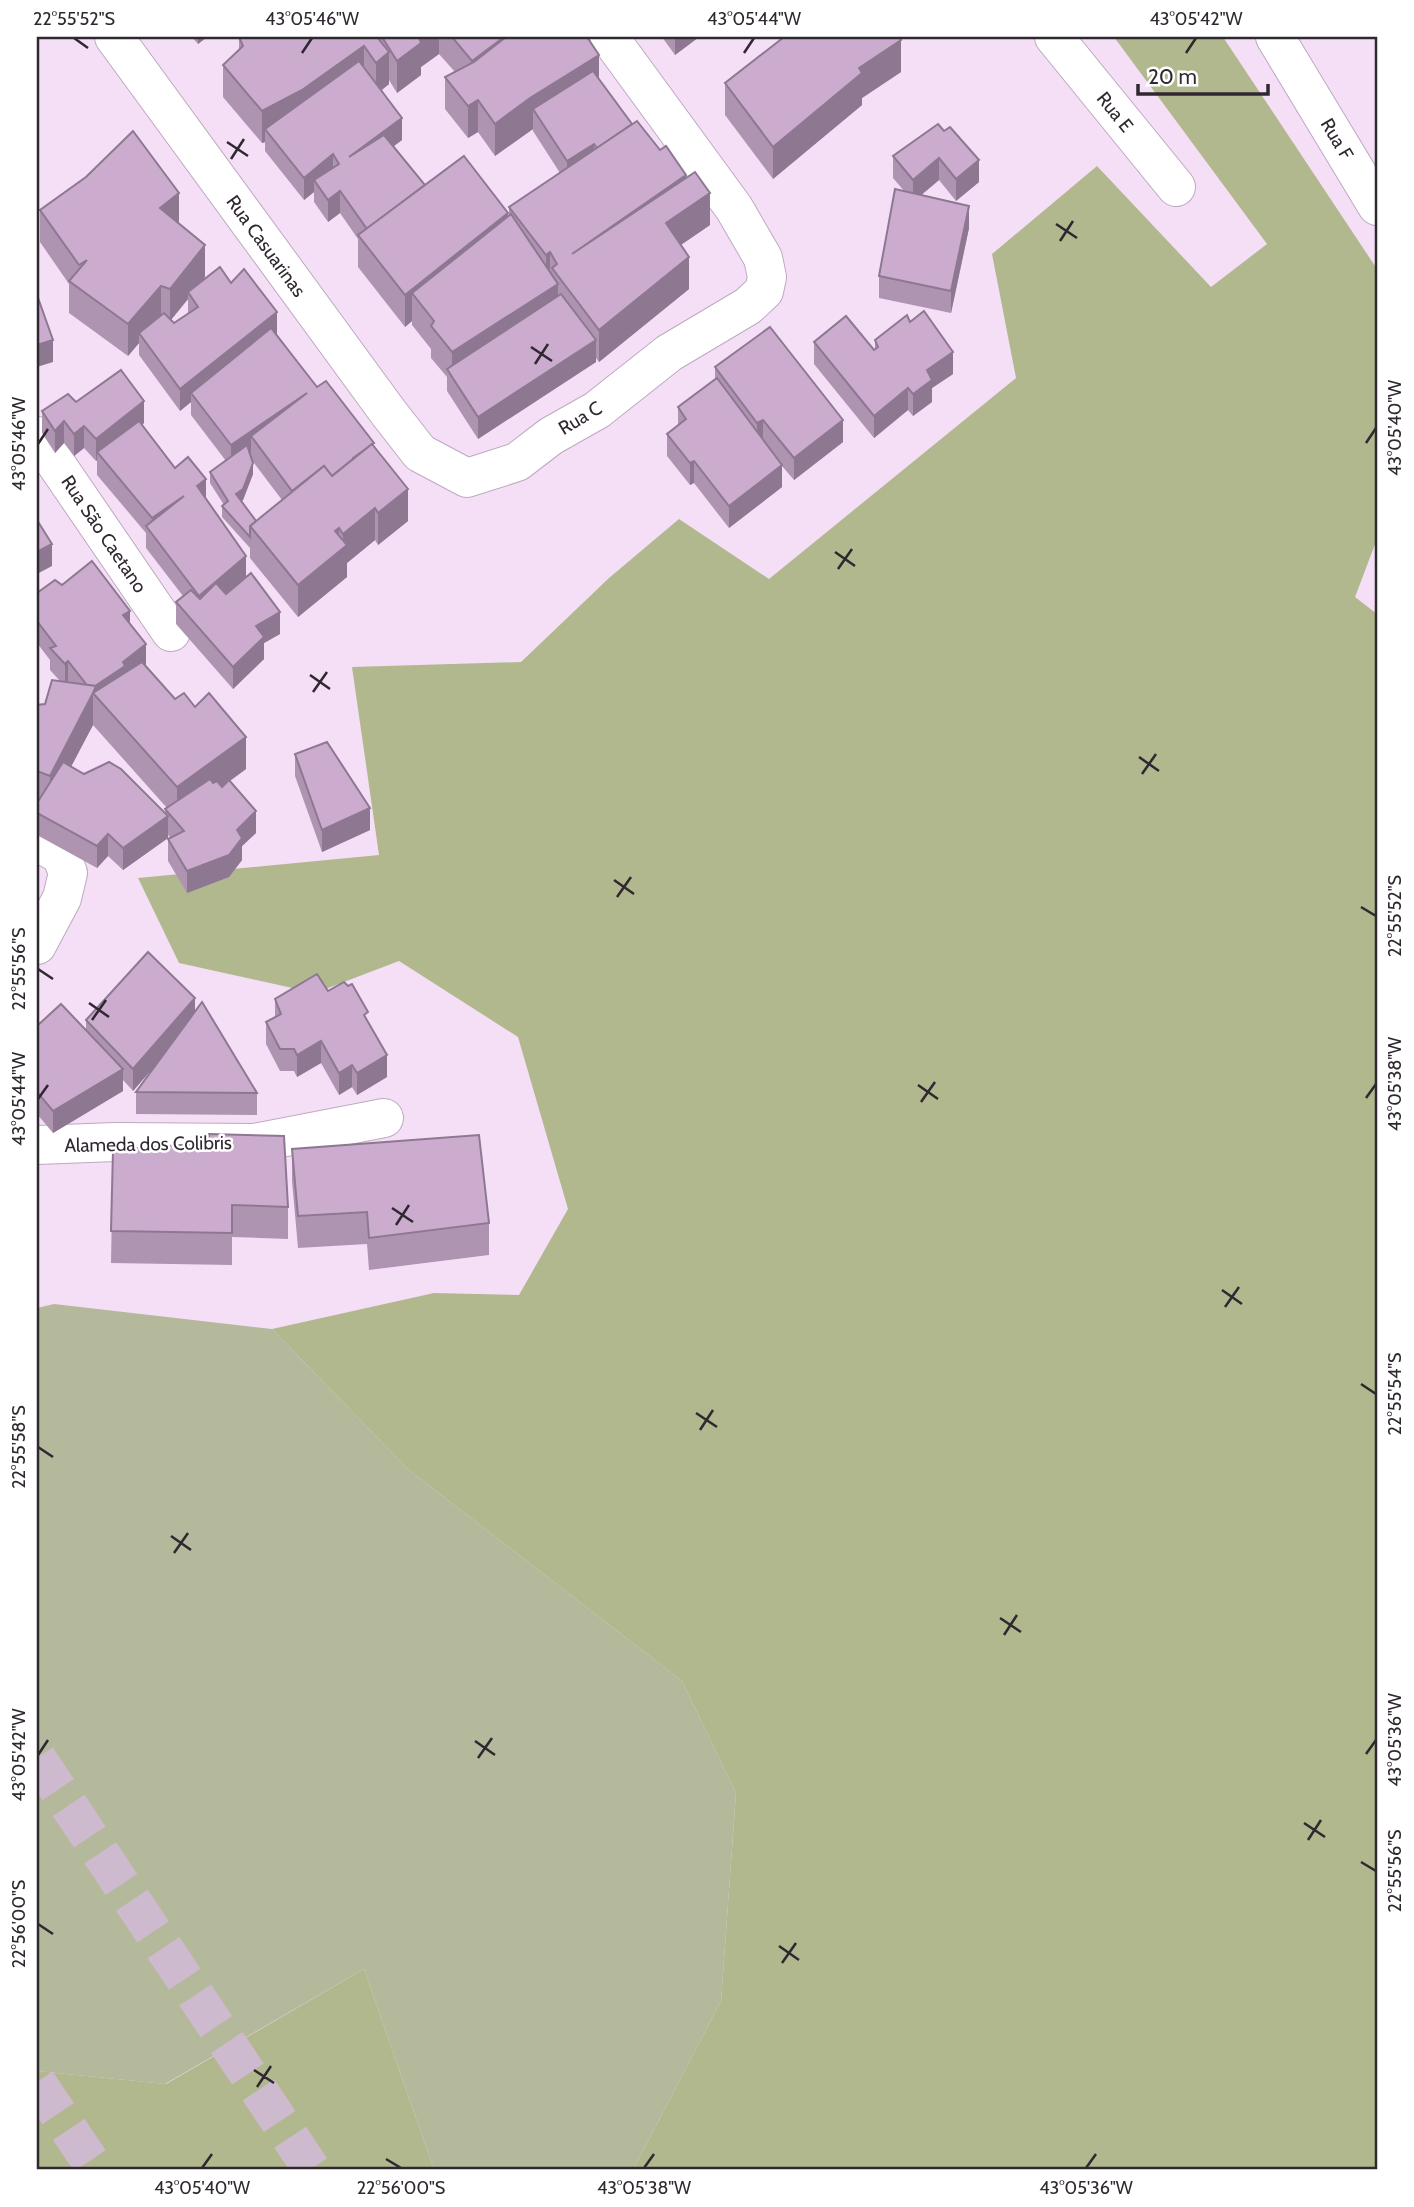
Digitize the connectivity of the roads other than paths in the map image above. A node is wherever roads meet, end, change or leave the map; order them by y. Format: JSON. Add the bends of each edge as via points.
{"nodes":[{"id":1,"x":114,"y":37,"type":"edge"},
{"id":2,"x":609,"y":37,"type":"edge"},
{"id":3,"x":1054,"y":37,"type":"edge"},
{"id":4,"x":1275,"y":37,"type":"edge"},
{"id":5,"x":1176,"y":187,"type":"dead end"},
{"id":6,"x":1377,"y":206,"type":"edge"},
{"id":7,"x":37,"y":436,"type":"edge"},
{"id":8,"x":420,"y":453,"type":"joint"},
{"id":9,"x":171,"y":632,"type":"dead end"},
{"id":10,"x":37,"y":842,"type":"edge"},
{"id":11,"x":37,"y":945,"type":"edge"},
{"id":12,"x":384,"y":1118,"type":"dead end"},
{"id":13,"x":37,"y":1145,"type":"edge"}],
"edges":[{"from":1,"to":8,"type":"street","name":"Rua Casuarinas"},
{"from":2,"to":8,"type":"street","name":"Rua C","via":[[734,208],[763,258],[764,291],[517,462],[467,478]]},
{"from":3,"to":5,"type":"street","name":"Rua E"},
{"from":4,"to":6,"type":"street","name":"Rua F"},
{"from":7,"to":9,"type":"street","name":"Rua São Caetano"},
{"from":10,"to":11,"type":"street","via":[[61,855],[68,873],[62,898]]},
{"from":12,"to":13,"type":"street","name":"Alameda dos Colibris","via":[[254,1143]]}]}
